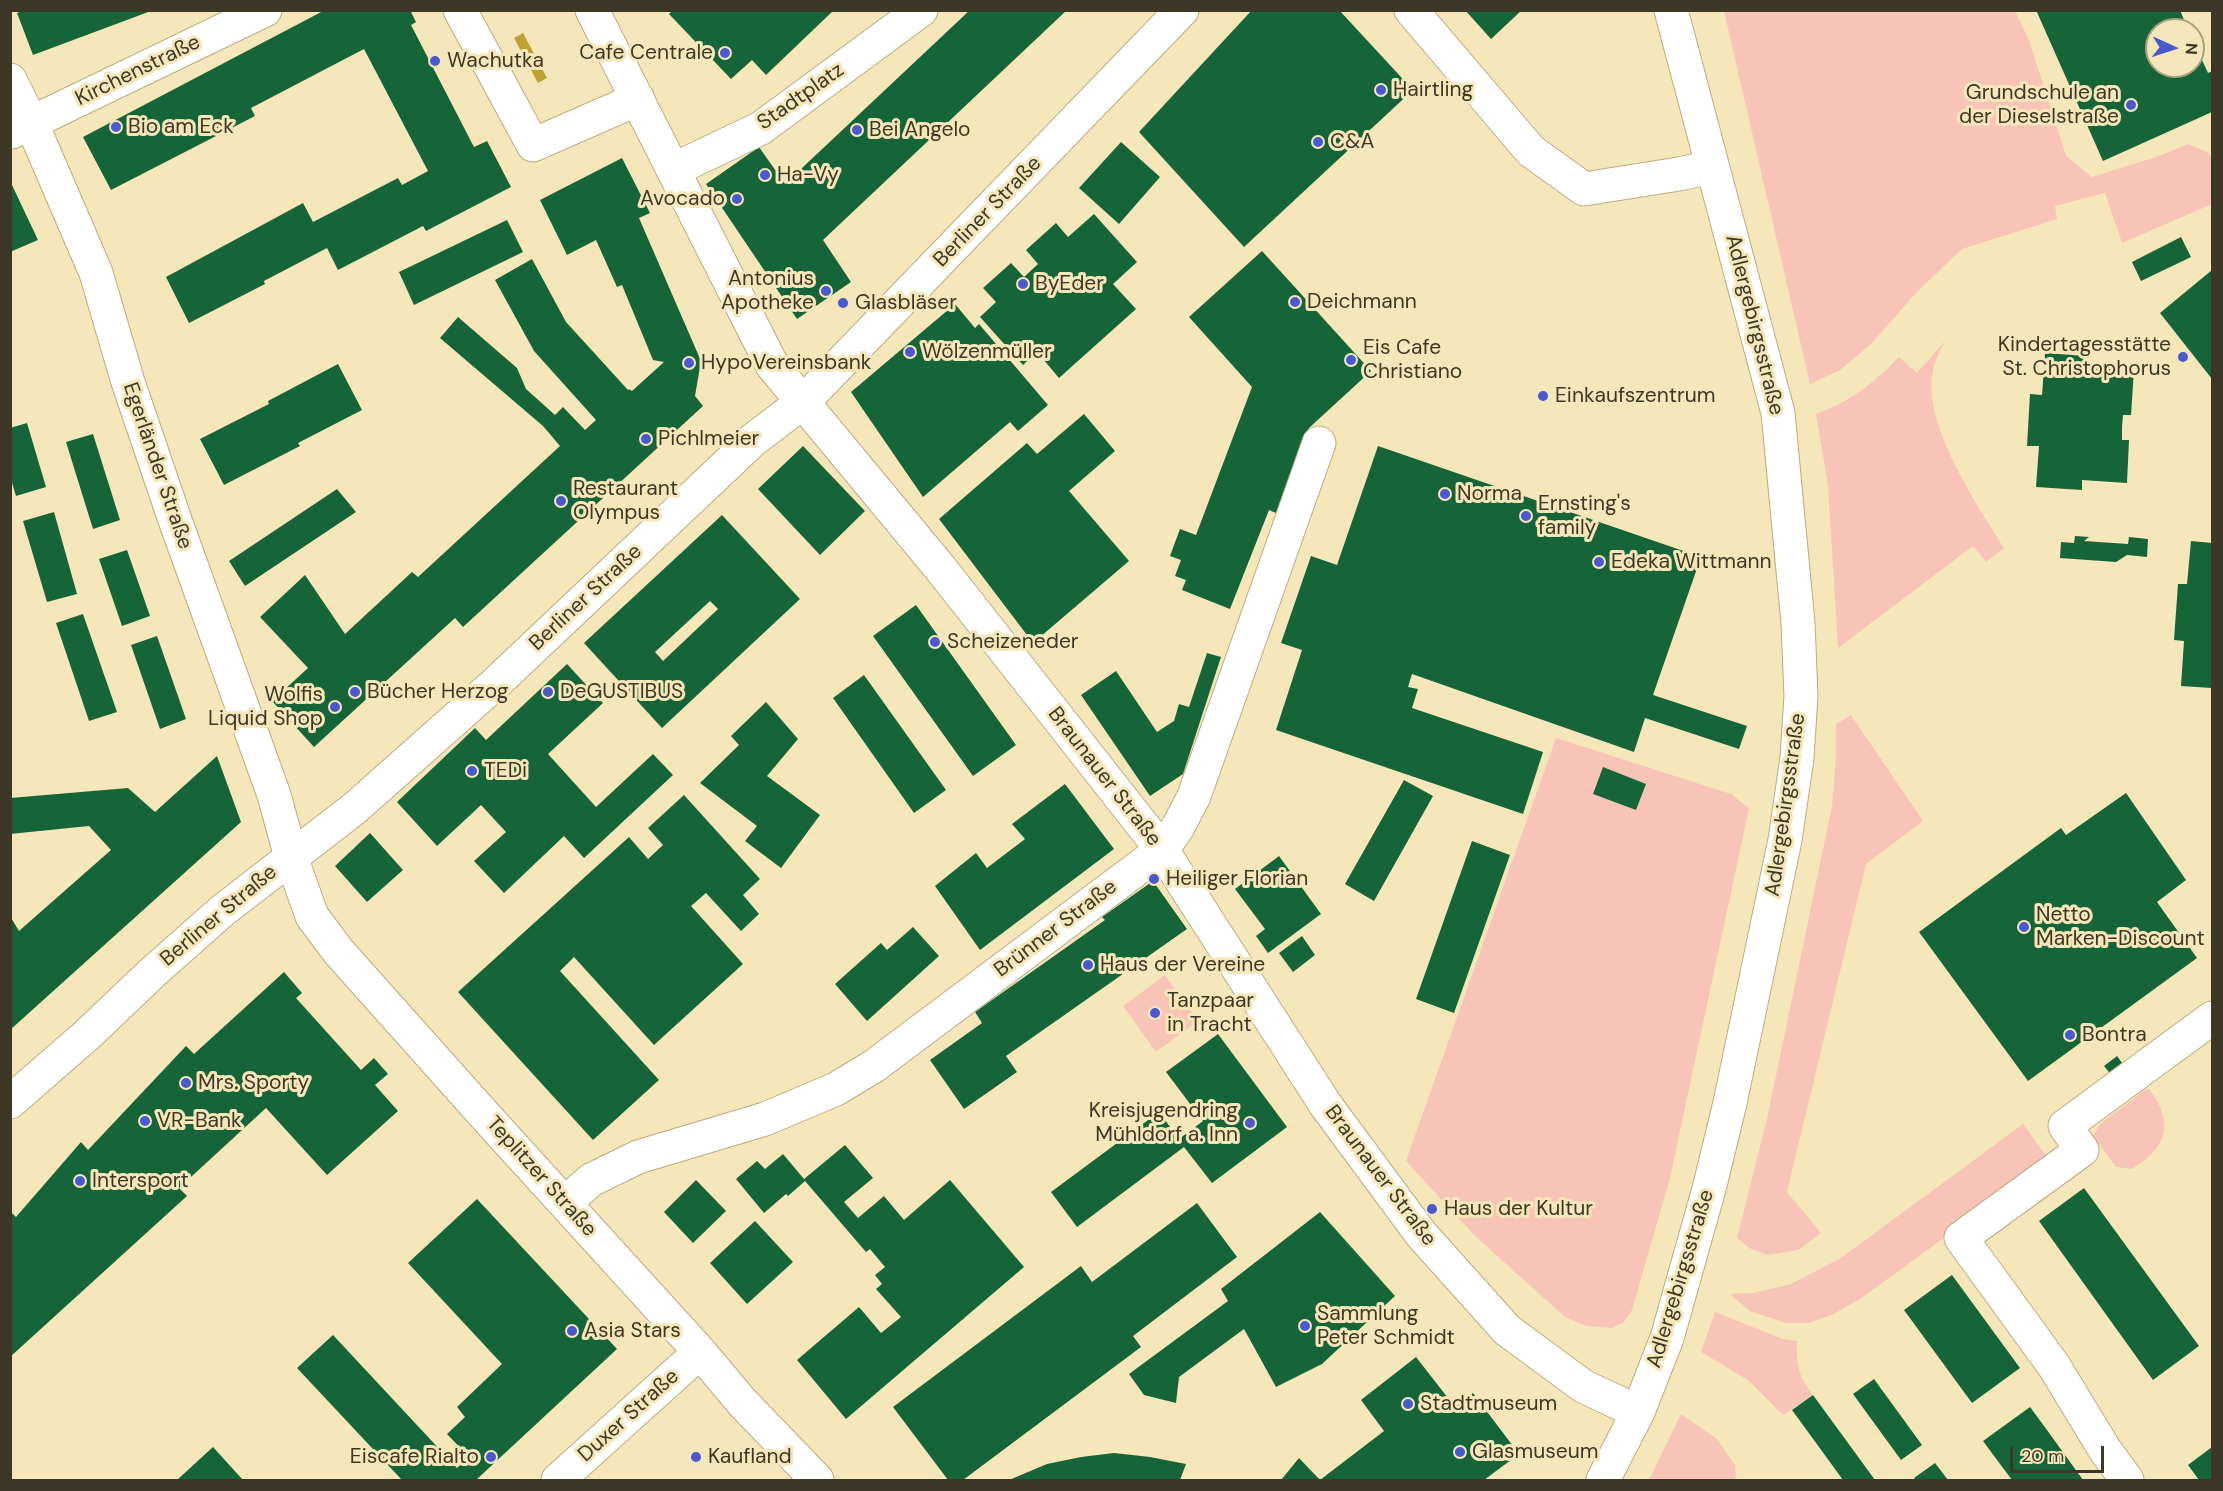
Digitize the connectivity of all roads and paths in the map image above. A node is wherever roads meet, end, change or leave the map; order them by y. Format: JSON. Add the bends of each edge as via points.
{"nodes":[{"id":1,"x":265,"y":10,"type":"edge"},
{"id":2,"x":460,"y":10,"type":"edge"},
{"id":3,"x":592,"y":10,"type":"edge"},
{"id":4,"x":921,"y":10,"type":"edge"},
{"id":5,"x":1182,"y":10,"type":"edge"},
{"id":6,"x":1411,"y":10,"type":"edge"},
{"id":7,"x":1671,"y":10,"type":"edge"},
{"id":8,"x":10,"y":80,"type":"edge"},
{"id":9,"x":638,"y":99,"type":"junction"},
{"id":10,"x":21,"y":127,"type":"edge"},
{"id":11,"x":1712,"y":166,"type":"junction"},
{"id":12,"x":673,"y":170,"type":"junction"},
{"id":13,"x":803,"y":402,"type":"junction"},
{"id":14,"x":1319,"y":443,"type":"dead end"},
{"id":15,"x":1162,"y":850,"type":"junction"},
{"id":16,"x":291,"y":857,"type":"junction"},
{"id":17,"x":2212,"y":1018,"type":"edge"},
{"id":18,"x":10,"y":1102,"type":"edge"},
{"id":19,"x":565,"y":1203,"type":"junction"},
{"id":20,"x":700,"y":1352,"type":"junction"},
{"id":21,"x":1638,"y":1412,"type":"junction"},
{"id":22,"x":558,"y":1480,"type":"edge"},
{"id":23,"x":817,"y":1480,"type":"edge"},
{"id":24,"x":1603,"y":1480,"type":"edge"},
{"id":25,"x":2127,"y":1480,"type":"edge"}],
"edges":[{"from":1,"to":10,"type":"street","name":"Kirchenstraße"},
{"from":2,"to":9,"type":"street","via":[[533,145]]},
{"from":3,"to":9,"type":"street"},
{"from":4,"to":12,"type":"street","name":"Stadtplatz","via":[[761,128]]},
{"from":5,"to":13,"type":"street","name":"Berliner Straße"},
{"from":6,"to":11,"type":"street","via":[[1532,151],[1584,189]]},
{"from":7,"to":11,"type":"street","name":"Adlergebirgsstraße"},
{"from":8,"to":10,"type":"street","name":"Egerländer Straße"},
{"from":9,"to":12,"type":"street"},
{"from":10,"to":16,"type":"street","name":"Egerländer Straße","via":[[96,273],[128,382],[274,795]]},
{"from":11,"to":21,"type":"street","name":"Adlergebirgsstraße","via":[[1778,412],[1801,696],[1785,840],[1727,1114],[1667,1338]]},
{"from":12,"to":13,"type":"street","via":[[772,365]]},
{"from":13,"to":15,"type":"street","name":"Braunauer Straße","via":[[941,569]]},
{"from":13,"to":16,"type":"street","name":"Berliner Straße","via":[[753,440],[497,682],[355,808]]},
{"from":14,"to":15,"type":"street","name":"Brünner Straße","via":[[1194,796]]},
{"from":15,"to":19,"type":"street","name":"Brünner Straße","via":[[874,1066],[836,1089],[765,1119],[638,1157],[591,1180]]},
{"from":15,"to":21,"type":"street","name":"Braunauer Straße","via":[[1325,1104],[1421,1234],[1507,1330],[1584,1386]]},
{"from":16,"to":18,"type":"street","name":"Berliner Straße","via":[[222,911]]},
{"from":16,"to":19,"type":"street","name":"Teplitzer Straße","via":[[312,916],[338,951]]},
{"from":17,"to":25,"type":"street","via":[[2065,1126],[2082,1150],[1961,1238],[2054,1366]]},
{"from":19,"to":20,"type":"street","name":"Teplitzer Straße"},
{"from":20,"to":22,"type":"street","name":"Duxer Straße"},
{"from":20,"to":23,"type":"street","name":"Teplitzer Straße"},
{"from":21,"to":24,"type":"street","name":"Adlergebirgsstraße"}]}
